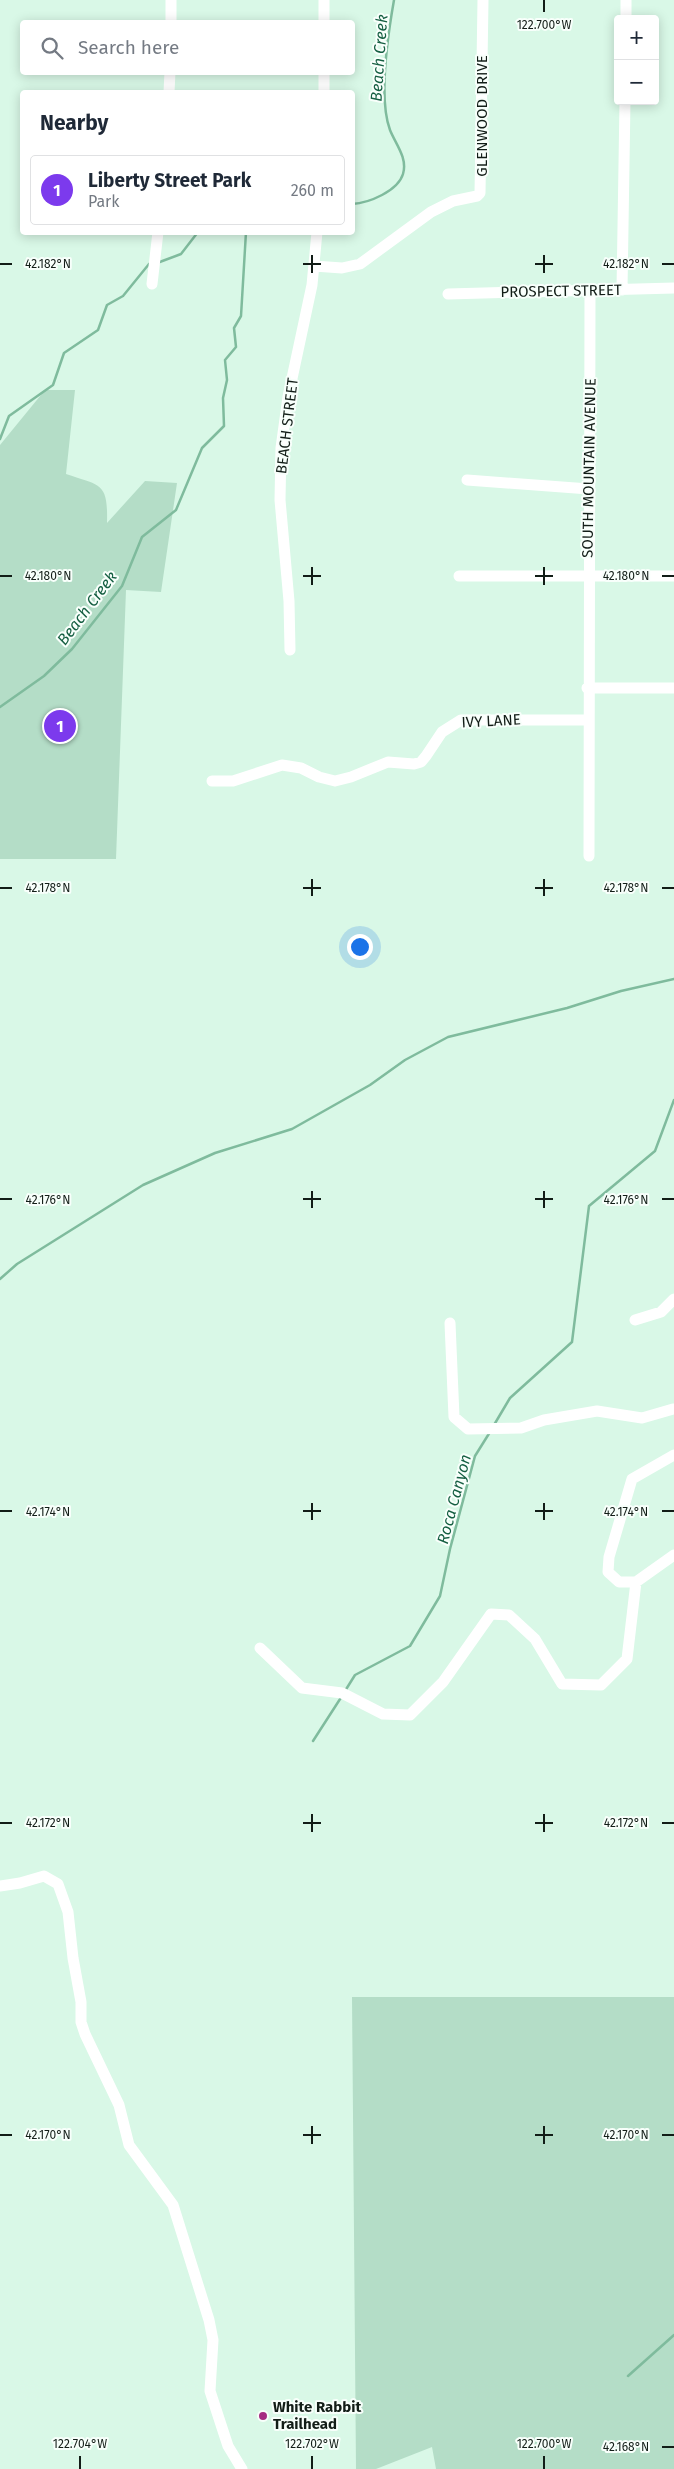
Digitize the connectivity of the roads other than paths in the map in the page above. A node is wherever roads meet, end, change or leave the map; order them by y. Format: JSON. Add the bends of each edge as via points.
{"nodes":[{"id":1,"x":171,"y":0,"type":"edge"},
{"id":2,"x":324,"y":0,"type":"edge"},
{"id":3,"x":483,"y":0,"type":"edge"},
{"id":4,"x":626,"y":0,"type":"edge"},
{"id":5,"x":626,"y":15,"type":"edge"},
{"id":6,"x":171,"y":20,"type":"edge"},
{"id":7,"x":324,"y":20,"type":"edge"},
{"id":8,"x":170,"y":75,"type":"edge"},
{"id":9,"x":324,"y":75,"type":"edge"},
{"id":10,"x":169,"y":90,"type":"edge"},
{"id":11,"x":324,"y":90,"type":"edge"},
{"id":12,"x":625,"y":105,"type":"edge"},
{"id":13,"x":158,"y":235,"type":"edge"},
{"id":14,"x":317,"y":235,"type":"edge"},
{"id":15,"x":314,"y":266,"type":"junction"},
{"id":16,"x":152,"y":284,"type":"dead end"},
{"id":17,"x":674,"y":288,"type":"edge"},
{"id":18,"x":622,"y":290,"type":"junction"},
{"id":19,"x":590,"y":291,"type":"junction"},
{"id":20,"x":448,"y":294,"type":"dead end"},
{"id":21,"x":467,"y":480,"type":"dead end"},
{"id":22,"x":590,"y":489,"type":"junction"},
{"id":23,"x":459,"y":576,"type":"dead end"},
{"id":24,"x":588,"y":576,"type":"junction"},
{"id":25,"x":674,"y":576,"type":"edge"},
{"id":26,"x":290,"y":650,"type":"dead end"},
{"id":27,"x":588,"y":688,"type":"junction"},
{"id":28,"x":674,"y":688,"type":"edge"},
{"id":29,"x":588,"y":720,"type":"junction"},
{"id":30,"x":212,"y":781,"type":"dead end"},
{"id":31,"x":589,"y":856,"type":"dead end"},
{"id":32,"x":674,"y":1299,"type":"edge"},
{"id":33,"x":635,"y":1320,"type":"dead end"},
{"id":34,"x":450,"y":1323,"type":"dead end"},
{"id":35,"x":674,"y":1409,"type":"edge"},
{"id":36,"x":674,"y":1455,"type":"edge"},
{"id":37,"x":674,"y":1555,"type":"edge"},
{"id":38,"x":636,"y":1582,"type":"junction"},
{"id":39,"x":260,"y":1648,"type":"dead end"},
{"id":40,"x":0,"y":1886,"type":"edge"},
{"id":41,"x":242,"y":2469,"type":"edge"}],
"edges":[{"from":1,"to":6,"type":"street"},
{"from":2,"to":7,"type":"street"},
{"from":3,"to":15,"type":"street","name":"GLENWOOD DRIVE","via":[[480,193],[431,212],[360,264],[342,268]]},
{"from":4,"to":5,"type":"street"},
{"from":8,"to":10,"type":"street"},
{"from":9,"to":11,"type":"street"},
{"from":12,"to":18,"type":"street"},
{"from":13,"to":16,"type":"street"},
{"from":14,"to":15,"type":"street","name":"BEACH STREET"},
{"from":15,"to":26,"type":"street","name":"BEACH STREET","via":[[281,448],[280,500]]},
{"from":17,"to":18,"type":"street","name":"PROSPECT STREET"},
{"from":18,"to":19,"type":"street","name":"PROSPECT STREET"},
{"from":19,"to":20,"type":"street","name":"PROSPECT STREET"},
{"from":19,"to":22,"type":"street","name":"SOUTH MOUNTAIN AVENUE"},
{"from":21,"to":22,"type":"street"},
{"from":22,"to":24,"type":"street","name":"SOUTH MOUNTAIN AVENUE"},
{"from":23,"to":24,"type":"street"},
{"from":24,"to":25,"type":"street"},
{"from":24,"to":27,"type":"street","name":"SOUTH MOUNTAIN AVENUE"},
{"from":27,"to":28,"type":"street"},
{"from":27,"to":29,"type":"street","name":"SOUTH MOUNTAIN AVENUE"},
{"from":29,"to":30,"type":"street","name":"IVY LANE","via":[[461,720],[442,732],[421,762],[414,764],[388,762],[335,780],[282,765],[247,777]]},
{"from":29,"to":31,"type":"street","name":"SOUTH MOUNTAIN AVENUE"},
{"from":32,"to":33,"type":"street","via":[[660,1312]]},
{"from":34,"to":35,"type":"street","via":[[454,1417],[468,1428],[521,1428],[544,1420],[597,1411],[642,1418]]},
{"from":36,"to":38,"type":"street","via":[[632,1479],[609,1557],[608,1572],[619,1582]]},
{"from":37,"to":38,"type":"street"},
{"from":38,"to":39,"type":"street","via":[[626,1659],[601,1685],[562,1684],[535,1639],[509,1614],[491,1614],[443,1682],[410,1715],[384,1714],[342,1693],[302,1688]]},
{"from":40,"to":41,"type":"street","via":[[44,1876],[58,1884],[63,1896],[82,2002],[81,2022],[119,2105],[129,2145],[173,2205],[213,2340],[210,2391],[228,2446]]}]}
